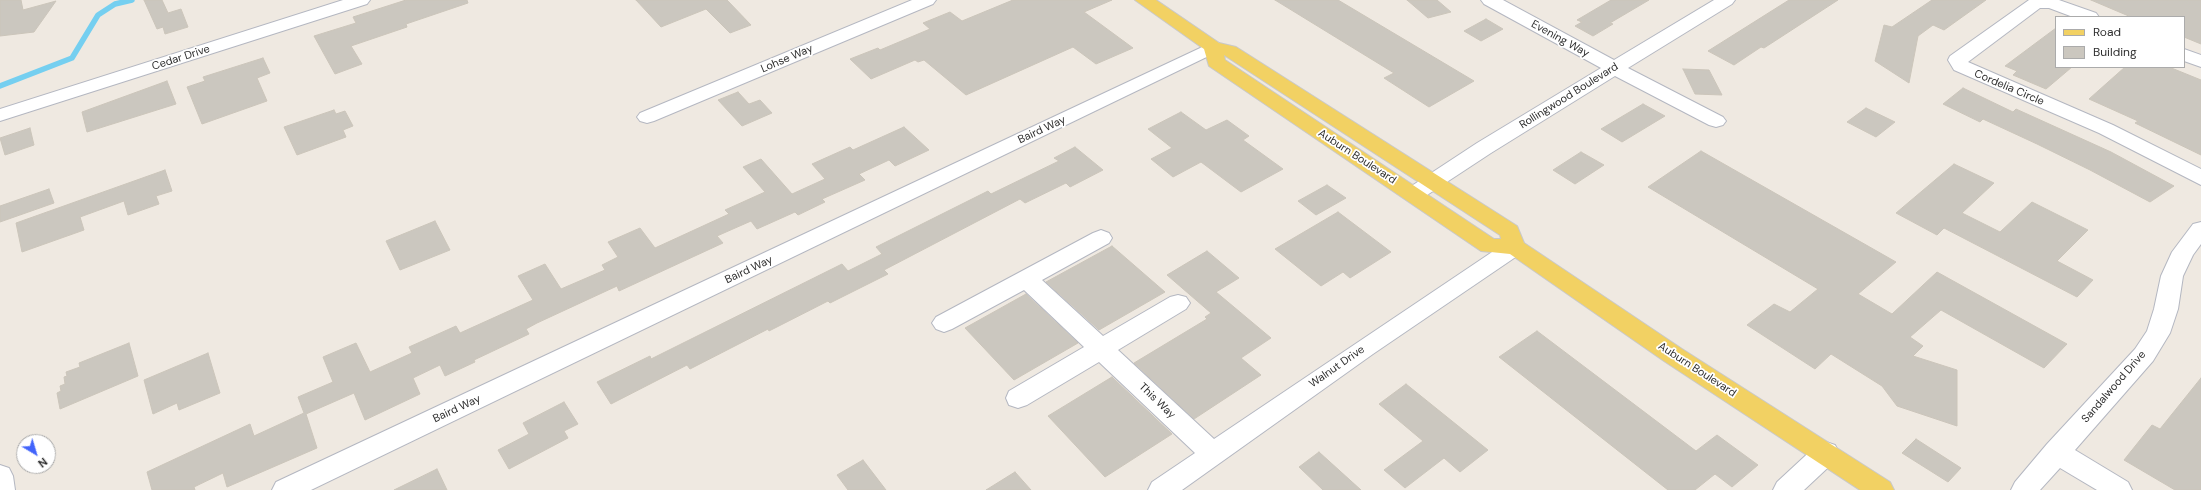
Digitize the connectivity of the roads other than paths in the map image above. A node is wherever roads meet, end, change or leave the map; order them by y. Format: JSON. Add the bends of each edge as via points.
{"nodes":[{"id":1,"x":361,"y":0,"type":"edge"},
{"id":2,"x":927,"y":0,"type":"edge"},
{"id":3,"x":1144,"y":0,"type":"edge"},
{"id":4,"x":1490,"y":0,"type":"edge"},
{"id":5,"x":1726,"y":0,"type":"edge"},
{"id":6,"x":2087,"y":16,"type":"edge"},
{"id":7,"x":1213,"y":48,"type":"junction"},
{"id":8,"x":2185,"y":55,"type":"edge"},
{"id":9,"x":2201,"y":61,"type":"edge"},
{"id":10,"x":1614,"y":68,"type":"junction"},
{"id":11,"x":0,"y":115,"type":"edge"},
{"id":12,"x":647,"y":118,"type":"dead end"},
{"id":13,"x":1716,"y":121,"type":"dead end"},
{"id":14,"x":2201,"y":178,"type":"edge"},
{"id":15,"x":1433,"y":182,"type":"junction"},
{"id":16,"x":1414,"y":194,"type":"junction"},
{"id":17,"x":2201,"y":229,"type":"edge"},
{"id":18,"x":1101,"y":238,"type":"dead end"},
{"id":19,"x":1514,"y":247,"type":"junction"},
{"id":20,"x":1026,"y":278,"type":"junction"},
{"id":21,"x":1178,"y":303,"type":"dead end"},
{"id":22,"x":944,"y":323,"type":"dead end"},
{"id":23,"x":1102,"y":348,"type":"junction"},
{"id":24,"x":1018,"y":398,"type":"dead end"},
{"id":25,"x":2056,"y":452,"type":"junction"},
{"id":26,"x":1826,"y":453,"type":"junction"},
{"id":27,"x":1212,"y":454,"type":"junction"},
{"id":28,"x":0,"y":476,"type":"edge"},
{"id":29,"x":2,"y":490,"type":"edge"},
{"id":30,"x":285,"y":490,"type":"edge"},
{"id":31,"x":1161,"y":490,"type":"edge"},
{"id":32,"x":1786,"y":490,"type":"edge"},
{"id":33,"x":1881,"y":490,"type":"edge"},
{"id":34,"x":2024,"y":490,"type":"edge"},
{"id":35,"x":2119,"y":490,"type":"edge"}],
"edges":[{"from":1,"to":11,"type":"street","name":"Cedar Drive"},
{"from":2,"to":12,"type":"street","name":"Lohse Way"},
{"from":3,"to":7,"type":"main road","name":"Auburn Boulevard"},
{"from":4,"to":10,"type":"street","name":"Evening Way"},
{"from":5,"to":10,"type":"street","name":"Rollingwood Boulevard"},
{"from":6,"to":14,"type":"street","name":"Cordelia Circle","via":[[2051,3],[2036,3],[1957,60],[1971,72],[2106,129]]},
{"from":7,"to":15,"type":"main road","name":"Auburn Boulevard","via":[[1230,51]]},
{"from":7,"to":16,"type":"main road","name":"Auburn Boulevard","via":[[1216,62]]},
{"from":7,"to":30,"type":"street","name":"Baird Way"},
{"from":8,"to":9,"type":"street"},
{"from":10,"to":13,"type":"street","name":"Evening Way"},
{"from":10,"to":15,"type":"street","name":"Rollingwood Boulevard"},
{"from":15,"to":16,"type":"street","name":"Rollingwood Boulevard"},
{"from":15,"to":19,"type":"main road","name":"Auburn Boulevard","via":[[1509,231]]},
{"from":16,"to":19,"type":"main road","name":"Auburn Boulevard","via":[[1489,246]]},
{"from":17,"to":25,"type":"street","name":"Sandalwood Drive","via":[[2183,252],[2172,276],[2166,309],[2158,332],[2144,355]]},
{"from":18,"to":20,"type":"street"},
{"from":19,"to":26,"type":"main road","name":"Auburn Boulevard","via":[[1673,355]]},
{"from":19,"to":27,"type":"street","name":"Walnut Drive"},
{"from":20,"to":22,"type":"street"},
{"from":20,"to":23,"type":"street","name":"This Way"},
{"from":21,"to":23,"type":"street"},
{"from":23,"to":24,"type":"street"},
{"from":23,"to":27,"type":"street","name":"This Way"},
{"from":25,"to":34,"type":"street","name":"Sandalwood Drive"},
{"from":25,"to":35,"type":"street"},
{"from":26,"to":32,"type":"street"},
{"from":26,"to":33,"type":"main road","name":"Auburn Boulevard"},
{"from":27,"to":31,"type":"street","name":"Walnut Drive"},
{"from":28,"to":29,"type":"street"}]}
